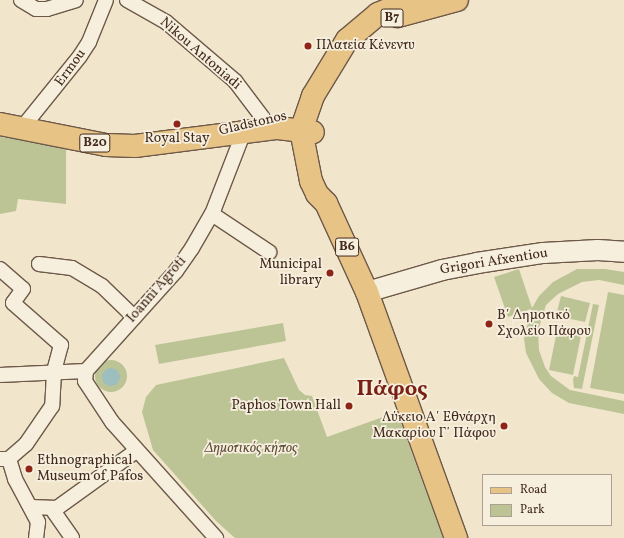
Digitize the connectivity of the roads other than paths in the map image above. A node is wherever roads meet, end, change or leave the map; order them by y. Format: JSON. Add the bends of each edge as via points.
{"nodes":[{"id":1,"x":21,"y":0,"type":"edge"},
{"id":2,"x":76,"y":0,"type":"edge"},
{"id":3,"x":106,"y":0,"type":"edge"},
{"id":4,"x":127,"y":0,"type":"edge"},
{"id":5,"x":412,"y":0,"type":"edge"},
{"id":6,"x":457,"y":0,"type":"edge"},
{"id":7,"x":389,"y":4,"type":"edge"},
{"id":8,"x":263,"y":118,"type":"junction"},
{"id":9,"x":308,"y":123,"type":"junction"},
{"id":10,"x":0,"y":124,"type":"edge"},
{"id":11,"x":22,"y":128,"type":"junction"},
{"id":12,"x":243,"y":134,"type":"junction"},
{"id":13,"x":191,"y":139,"type":"junction"},
{"id":14,"x":212,"y":214,"type":"junction"},
{"id":15,"x":269,"y":252,"type":"dead end"},
{"id":16,"x":624,"y":252,"type":"edge"},
{"id":17,"x":38,"y":264,"type":"dead end"},
{"id":18,"x":0,"y":269,"type":"edge"},
{"id":19,"x":367,"y":292,"type":"junction"},
{"id":20,"x":134,"y":317,"type":"junction"},
{"id":21,"x":86,"y":371,"type":"junction"},
{"id":22,"x":54,"y":372,"type":"junction"},
{"id":23,"x":0,"y":375,"type":"edge"},
{"id":24,"x":136,"y":451,"type":"junction"},
{"id":25,"x":5,"y":459,"type":"edge"},
{"id":26,"x":31,"y":507,"type":"junction"},
{"id":27,"x":52,"y":509,"type":"junction"},
{"id":28,"x":36,"y":538,"type":"edge"},
{"id":29,"x":72,"y":538,"type":"edge"},
{"id":30,"x":216,"y":538,"type":"edge"},
{"id":31,"x":456,"y":538,"type":"edge"}],
"edges":[{"from":1,"to":2,"type":"street","via":[[36,9],[47,9]]},
{"from":3,"to":11,"type":"street","name":"Ermou","via":[[89,42],[80,56]]},
{"from":4,"to":8,"type":"street","name":"Nikou Antoniadi","via":[[166,22],[235,81]]},
{"from":5,"to":7,"type":"main road","number":"B7"},
{"from":6,"to":9,"type":"main road","number":"B7","via":[[412,11],[373,30],[347,59]]},
{"from":7,"to":9,"type":"main road","number":"B7","via":[[361,25],[347,40],[323,77]]},
{"from":8,"to":9,"type":"main road","name":"Gladstonos","number":"B20"},
{"from":8,"to":13,"type":"main road","name":"Gladstonos","number":"B20"},
{"from":9,"to":12,"type":"main road","name":"Gladstonos","number":"B20"},
{"from":9,"to":19,"type":"main road","number":"B6","via":[[326,203]]},
{"from":10,"to":11,"type":"main road","name":"Gladstonos","number":"B20"},
{"from":11,"to":13,"type":"main road","name":"Gladstonos","number":"B20","via":[[106,145],[136,146]]},
{"from":12,"to":13,"type":"main road","name":"Gladstonos","number":"B20"},
{"from":12,"to":14,"type":"street","name":"Ioanni Agroti"},
{"from":14,"to":15,"type":"street"},
{"from":14,"to":20,"type":"street","name":"Ioanni Agroti","via":[[176,271]]},
{"from":16,"to":19,"type":"street","name":"Grigori Afxentiou","via":[[598,250],[543,253],[477,263],[442,270]]},
{"from":17,"to":20,"type":"street","via":[[72,268],[102,286]]},
{"from":18,"to":22,"type":"street","via":[[23,289],[13,303],[61,345]]},
{"from":19,"to":31,"type":"main road","number":"B6"},
{"from":20,"to":21,"type":"street","name":"Ioanni Agroti"},
{"from":21,"to":22,"type":"street"},
{"from":21,"to":24,"type":"street","via":[[85,381],[97,402]]},
{"from":22,"to":23,"type":"street"},
{"from":22,"to":25,"type":"street","via":[[52,406],[26,444]]},
{"from":24,"to":27,"type":"street","via":[[57,508]]},
{"from":24,"to":30,"type":"street"},
{"from":25,"to":26,"type":"street"},
{"from":26,"to":27,"type":"street"},
{"from":26,"to":28,"type":"street","via":[[39,524]]},
{"from":27,"to":29,"type":"street"}]}
